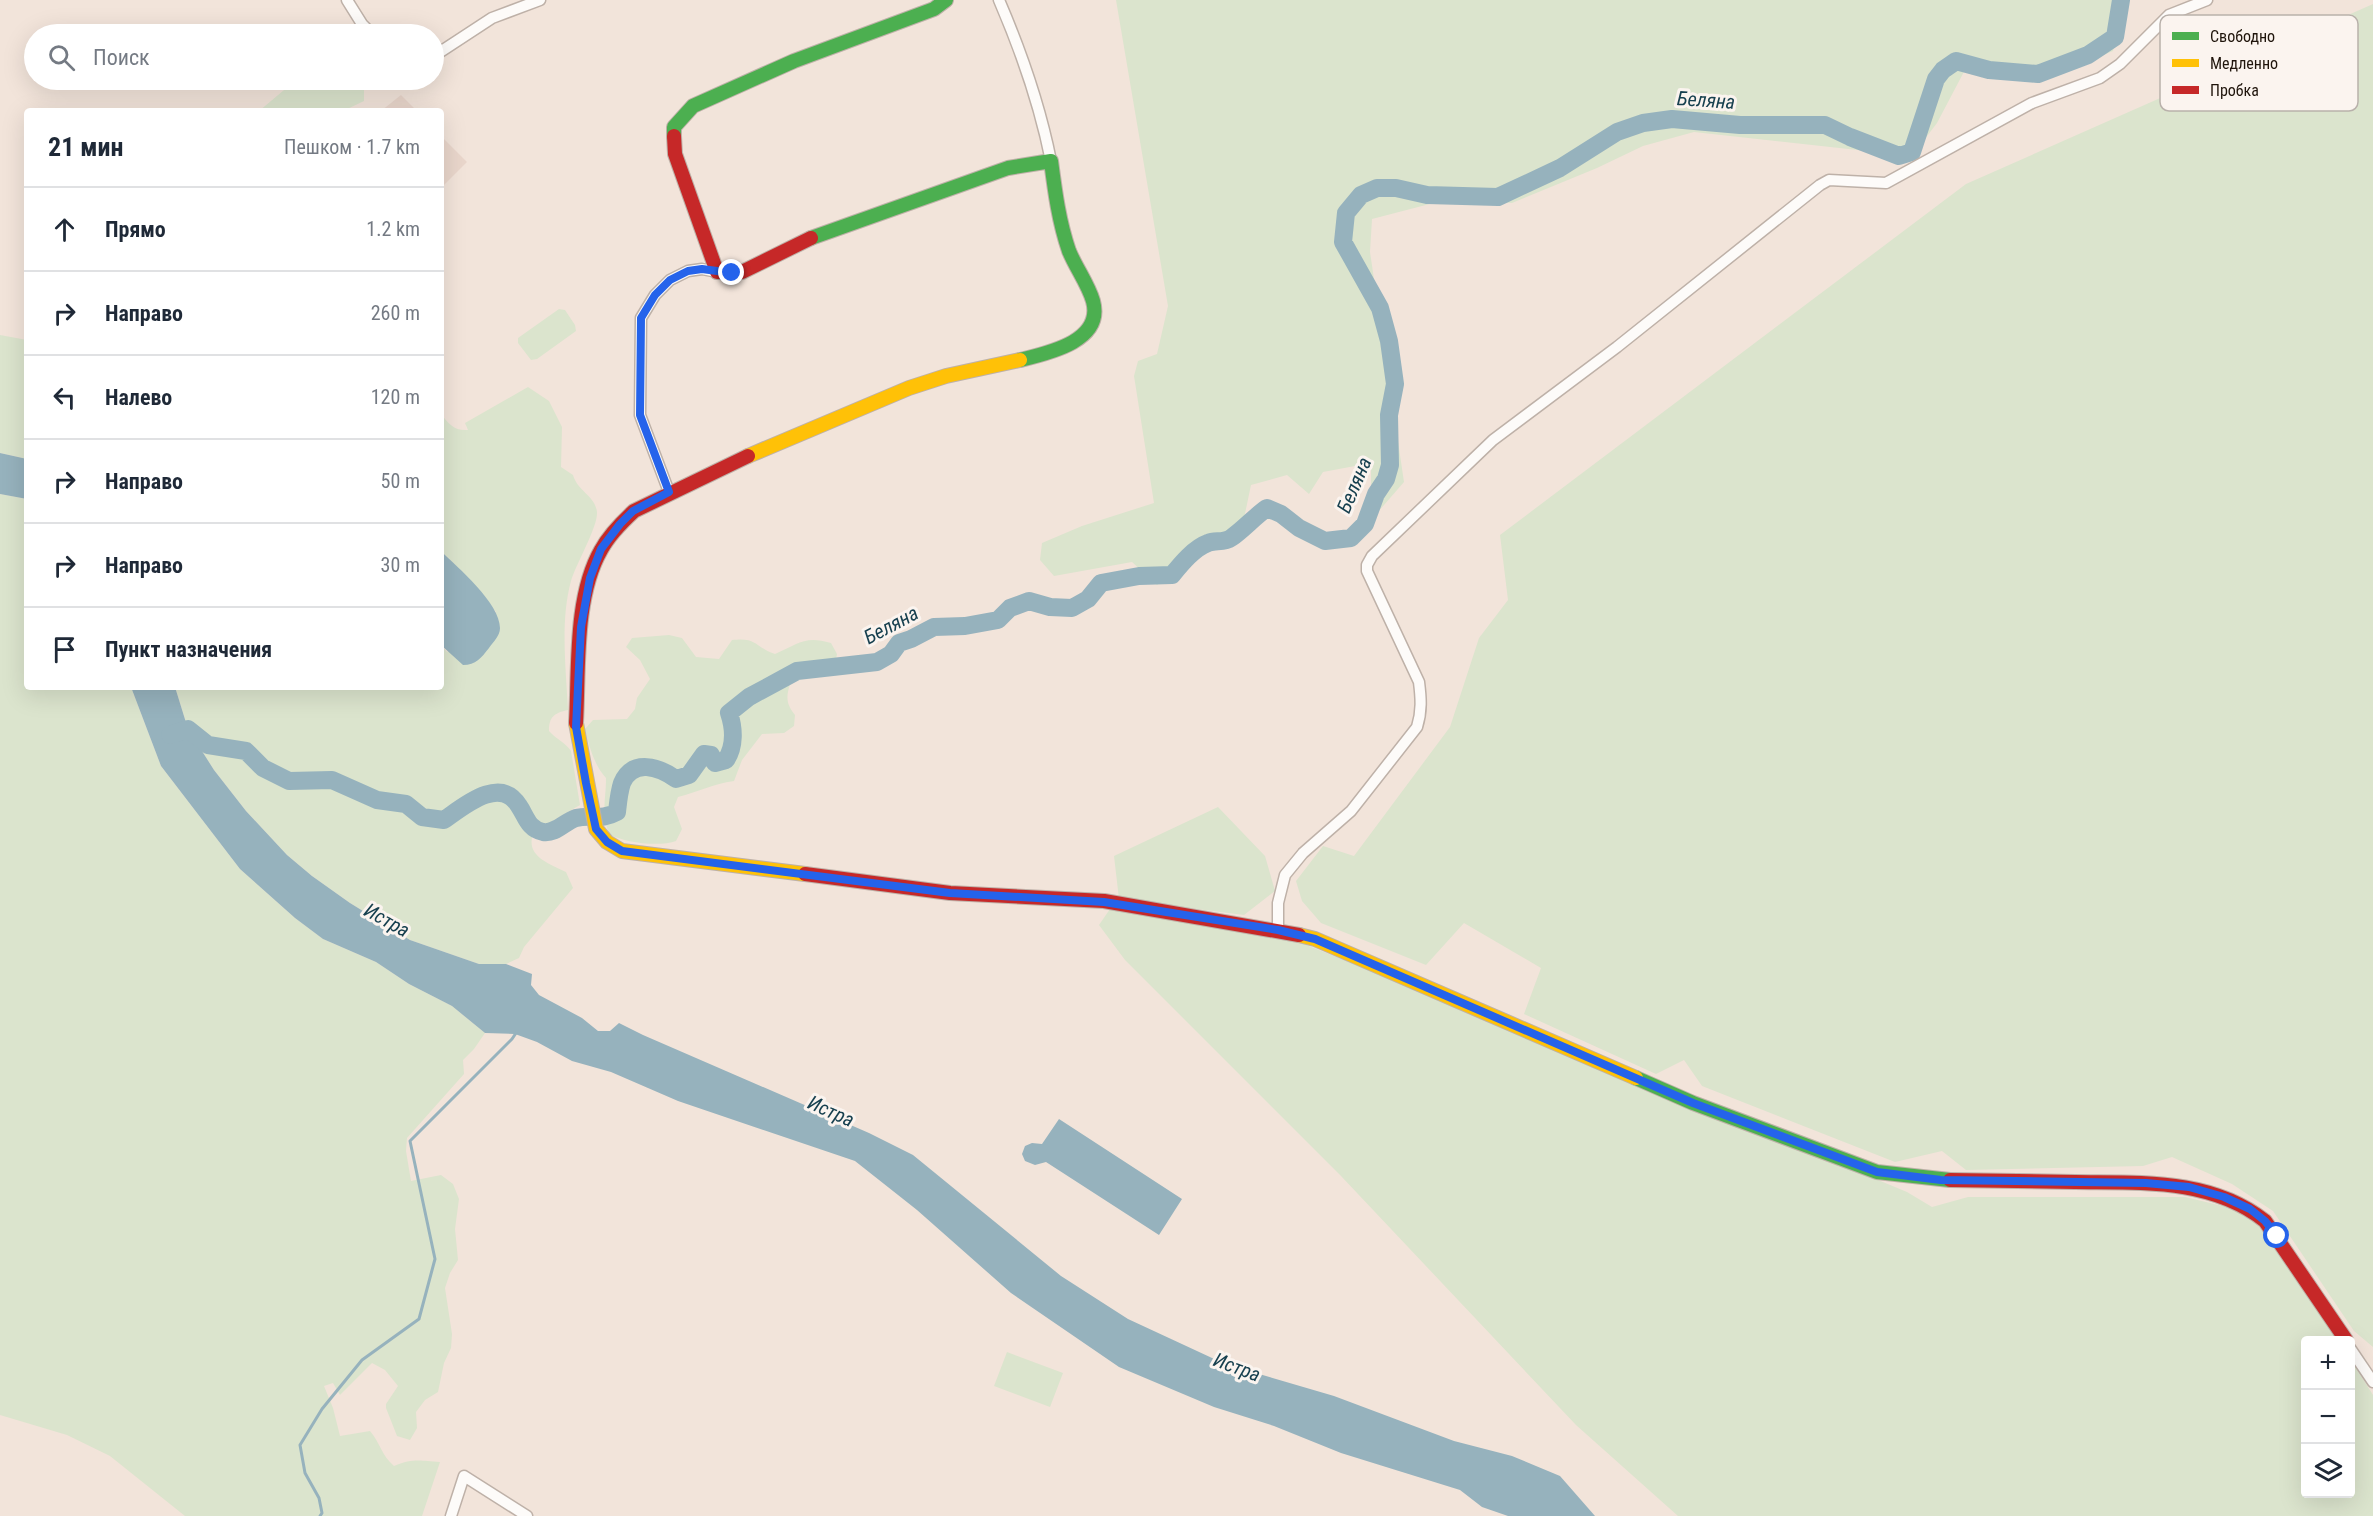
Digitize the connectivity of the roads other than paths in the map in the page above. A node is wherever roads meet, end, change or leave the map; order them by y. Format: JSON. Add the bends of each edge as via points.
{"nodes":[{"id":1,"x":347,"y":0,"type":"edge"},
{"id":2,"x":540,"y":0,"type":"edge"},
{"id":3,"x":946,"y":0,"type":"edge"},
{"id":4,"x":999,"y":0,"type":"edge"},
{"id":5,"x":2207,"y":0,"type":"edge"},
{"id":6,"x":2169,"y":15,"type":"edge"},
{"id":7,"x":362,"y":24,"type":"edge"},
{"id":8,"x":2160,"y":24,"type":"edge"},
{"id":9,"x":444,"y":49,"type":"edge"},
{"id":10,"x":1052,"y":160,"type":"junction"},
{"id":11,"x":717,"y":272,"type":"junction"},
{"id":12,"x":669,"y":492,"type":"junction"},
{"id":13,"x":1278,"y":930,"type":"junction"},
{"id":14,"x":2343,"y":1336,"type":"edge"},
{"id":15,"x":2355,"y":1355,"type":"edge"},
{"id":16,"x":2373,"y":1382,"type":"edge"},
{"id":17,"x":451,"y":1516,"type":"edge"},
{"id":18,"x":528,"y":1516,"type":"edge"}],
"edges":[{"from":1,"to":7,"type":"street"},
{"from":2,"to":9,"type":"street","via":[[492,18]]},
{"from":3,"to":11,"type":"street","via":[[934,9],[794,61],[693,106],[674,127],[675,154]]},
{"from":4,"to":10,"type":"street","via":[[1015,38]]},
{"from":5,"to":6,"type":"street"},
{"from":8,"to":13,"type":"street","via":[[2100,78],[2032,103],[1886,183],[1829,180],[1820,184],[1617,347],[1492,440],[1372,556],[1366,572],[1419,682],[1420,717],[1351,811],[1303,853],[1285,875],[1278,903]]},
{"from":10,"to":11,"type":"street","via":[[1008,168],[814,237],[742,272]]},
{"from":10,"to":12,"type":"street","via":[[1059,217],[1095,312],[1087,333],[1075,342],[1044,353],[909,388]]},
{"from":11,"to":12,"type":"street","via":[[688,271],[670,280],[641,318],[640,415]]},
{"from":12,"to":13,"type":"street","via":[[633,511],[620,524],[601,549],[590,578],[578,656],[576,727],[596,829],[607,842],[622,851],[950,893],[1104,902]]},
{"from":13,"to":14,"type":"street","via":[[1315,939],[1693,1103],[1877,1172],[1941,1180],[2146,1183],[2189,1187],[2224,1197],[2265,1221]]},
{"from":15,"to":16,"type":"street"},
{"from":17,"to":18,"type":"street","via":[[464,1476]]}]}
